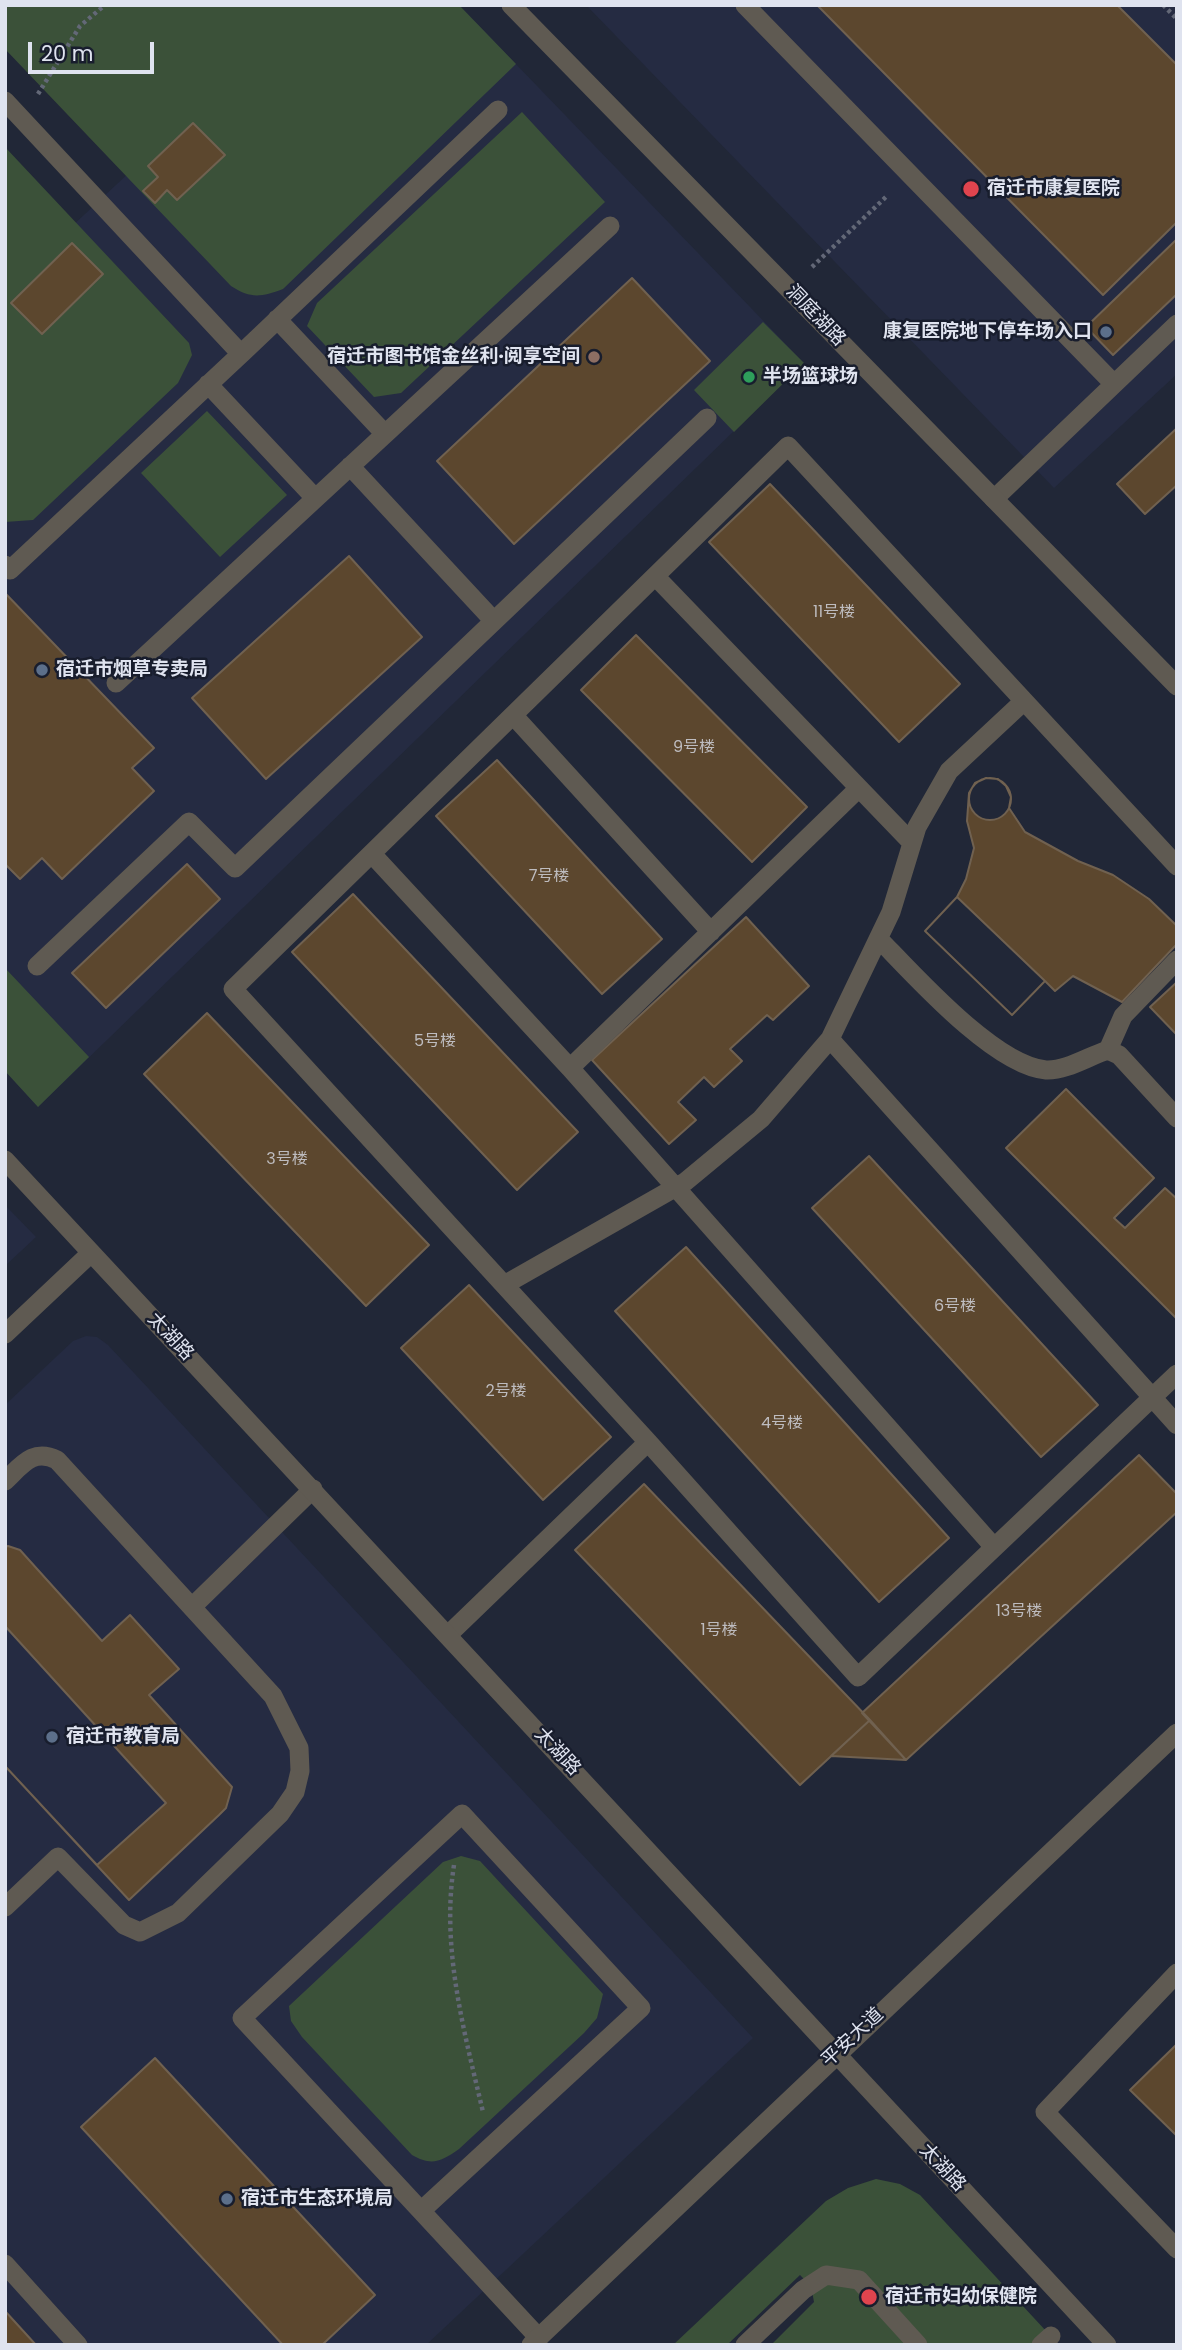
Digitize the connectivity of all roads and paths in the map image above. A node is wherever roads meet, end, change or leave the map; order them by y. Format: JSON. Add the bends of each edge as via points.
{"nodes":[{"id":1,"x":105,"y":5,"type":"edge"},
{"id":2,"x":511,"y":5,"type":"edge"},
{"id":3,"x":745,"y":5,"type":"edge"},
{"id":4,"x":1163,"y":5,"type":"edge"},
{"id":5,"x":1177,"y":19,"type":"edge"},
{"id":6,"x":5,"y":101,"type":"edge"},
{"id":7,"x":498,"y":110,"type":"dead end"},
{"id":8,"x":23,"y":120,"type":"junction"},
{"id":9,"x":909,"y":174,"type":"junction"},
{"id":10,"x":610,"y":226,"type":"dead end"},
{"id":11,"x":789,"y":290,"type":"junction"},
{"id":12,"x":277,"y":319,"type":"junction"},
{"id":13,"x":1177,"y":324,"type":"edge"},
{"id":14,"x":241,"y":354,"type":"junction"},
{"id":15,"x":208,"y":384,"type":"junction"},
{"id":16,"x":1114,"y":384,"type":"junction"},
{"id":17,"x":707,"y":418,"type":"dead end"},
{"id":18,"x":385,"y":434,"type":"junction"},
{"id":19,"x":350,"y":466,"type":"junction"},
{"id":20,"x":315,"y":498,"type":"junction"},
{"id":21,"x":994,"y":499,"type":"junction"},
{"id":22,"x":5,"y":565,"type":"edge"},
{"id":23,"x":655,"y":576,"type":"junction"},
{"id":24,"x":493,"y":620,"type":"junction"},
{"id":25,"x":116,"y":682,"type":"dead end"},
{"id":26,"x":1177,"y":686,"type":"edge"},
{"id":27,"x":1024,"y":701,"type":"junction"},
{"id":28,"x":513,"y":715,"type":"junction"},
{"id":29,"x":859,"y":788,"type":"junction"},
{"id":30,"x":912,"y":843,"type":"junction"},
{"id":31,"x":372,"y":853,"type":"junction"},
{"id":32,"x":1177,"y":866,"type":"edge"},
{"id":33,"x":711,"y":932,"type":"junction"},
{"id":34,"x":879,"y":939,"type":"junction"},
{"id":35,"x":1177,"y":960,"type":"edge"},
{"id":36,"x":37,"y":966,"type":"dead end"},
{"id":37,"x":830,"y":1039,"type":"junction"},
{"id":38,"x":1108,"y":1050,"type":"junction"},
{"id":39,"x":570,"y":1069,"type":"junction"},
{"id":40,"x":1177,"y":1118,"type":"edge"},
{"id":41,"x":5,"y":1160,"type":"edge"},
{"id":42,"x":674,"y":1188,"type":"junction"},
{"id":43,"x":91,"y":1253,"type":"junction"},
{"id":44,"x":504,"y":1285,"type":"junction"},
{"id":45,"x":5,"y":1334,"type":"edge"},
{"id":46,"x":1177,"y":1374,"type":"edge"},
{"id":47,"x":1153,"y":1399,"type":"junction"},
{"id":48,"x":1177,"y":1425,"type":"edge"},
{"id":49,"x":648,"y":1442,"type":"junction"},
{"id":50,"x":5,"y":1481,"type":"edge"},
{"id":51,"x":313,"y":1489,"type":"junction"},
{"id":52,"x":993,"y":1546,"type":"junction"},
{"id":53,"x":192,"y":1607,"type":"junction"},
{"id":54,"x":449,"y":1634,"type":"junction"},
{"id":55,"x":1177,"y":1733,"type":"edge"},
{"id":56,"x":462,"y":1814,"type":"junction"},
{"id":57,"x":5,"y":1907,"type":"edge"},
{"id":58,"x":1177,"y":1973,"type":"edge"},
{"id":59,"x":836,"y":2054,"type":"junction"},
{"id":60,"x":492,"y":2147,"type":"junction"},
{"id":61,"x":422,"y":2210,"type":"junction"},
{"id":62,"x":1177,"y":2249,"type":"edge"},
{"id":63,"x":5,"y":2264,"type":"edge"},
{"id":64,"x":535,"y":2341,"type":"edge"},
{"id":65,"x":78,"y":2345,"type":"edge"},
{"id":66,"x":745,"y":2345,"type":"edge"},
{"id":67,"x":918,"y":2345,"type":"edge"},
{"id":68,"x":1107,"y":2345,"type":"edge"}],
"edges":[{"from":1,"to":8,"type":"path","via":[[80,26]]},
{"from":2,"to":11,"type":"street","name":"洞庭湖路"},
{"from":3,"to":9,"type":"street"},
{"from":4,"to":5,"type":"path"},
{"from":6,"to":8,"type":"street"},
{"from":7,"to":12,"type":"street"},
{"from":8,"to":14,"type":"street"},
{"from":9,"to":11,"type":"path"},
{"from":9,"to":16,"type":"street"},
{"from":10,"to":18,"type":"street"},
{"from":11,"to":21,"type":"street","name":"洞庭湖路"},
{"from":12,"to":14,"type":"street"},
{"from":12,"to":18,"type":"street"},
{"from":13,"to":16,"type":"street"},
{"from":14,"to":15,"type":"street"},
{"from":15,"to":20,"type":"street"},
{"from":15,"to":22,"type":"street","via":[[10,570]]},
{"from":16,"to":21,"type":"street"},
{"from":17,"to":24,"type":"street"},
{"from":18,"to":19,"type":"street"},
{"from":19,"to":20,"type":"street"},
{"from":19,"to":24,"type":"street"},
{"from":20,"to":25,"type":"street"},
{"from":21,"to":26,"type":"street","name":"洞庭湖路"},
{"from":23,"to":27,"type":"street","via":[[788,446]]},
{"from":23,"to":28,"type":"street"},
{"from":23,"to":29,"type":"street"},
{"from":24,"to":36,"type":"street","via":[[235,868],[189,822]]},
{"from":27,"to":30,"type":"street","via":[[949,771]]},
{"from":27,"to":32,"type":"street"},
{"from":28,"to":31,"type":"street"},
{"from":28,"to":33,"type":"street"},
{"from":29,"to":30,"type":"street"},
{"from":29,"to":33,"type":"street"},
{"from":30,"to":34,"type":"street"},
{"from":31,"to":39,"type":"street"},
{"from":31,"to":44,"type":"street","via":[[233,989]]},
{"from":33,"to":39,"type":"street"},
{"from":34,"to":37,"type":"street"},
{"from":34,"to":38,"type":"street","via":[[993,1046],[1023,1062],[1047,1070]]},
{"from":35,"to":38,"type":"street","via":[[1123,1016]]},
{"from":37,"to":42,"type":"street","via":[[761,1119]]},
{"from":37,"to":47,"type":"street"},
{"from":38,"to":40,"type":"street","via":[[1119,1055]]},
{"from":39,"to":42,"type":"street"},
{"from":41,"to":43,"type":"street","name":"太湖路"},
{"from":42,"to":44,"type":"street"},
{"from":42,"to":52,"type":"street"},
{"from":43,"to":45,"type":"street"},
{"from":43,"to":51,"type":"street","name":"太湖路"},
{"from":44,"to":49,"type":"street"},
{"from":46,"to":47,"type":"street"},
{"from":47,"to":48,"type":"street"},
{"from":47,"to":52,"type":"street"},
{"from":49,"to":52,"type":"street","via":[[859,1677]]},
{"from":49,"to":54,"type":"street"},
{"from":50,"to":53,"type":"street","via":[[32,1456],[44,1454],[57,1460]]},
{"from":51,"to":53,"type":"street"},
{"from":51,"to":54,"type":"street","name":"太湖路"},
{"from":53,"to":57,"type":"street","via":[[273,1696],[286,1718],[299,1748],[295,1792],[280,1814],[178,1913],[140,1932],[124,1925],[58,1857]]},
{"from":54,"to":59,"type":"street","name":"太湖路"},
{"from":55,"to":59,"type":"street","name":"平安大道"},
{"from":56,"to":60,"type":"path","via":[[451,1884],[450,1950]]},
{"from":56,"to":60,"type":"street","via":[[641,2008]]},
{"from":56,"to":61,"type":"street","via":[[242,2018]]},
{"from":58,"to":62,"type":"street","via":[[1045,2112]]},
{"from":59,"to":64,"type":"street","name":"平安大道"},
{"from":59,"to":68,"type":"street","name":"太湖路"},
{"from":60,"to":61,"type":"street"},
{"from":61,"to":64,"type":"street"},
{"from":63,"to":65,"type":"street"},
{"from":66,"to":67,"type":"street","via":[[803,2290],[826,2275],[859,2280]]}]}
